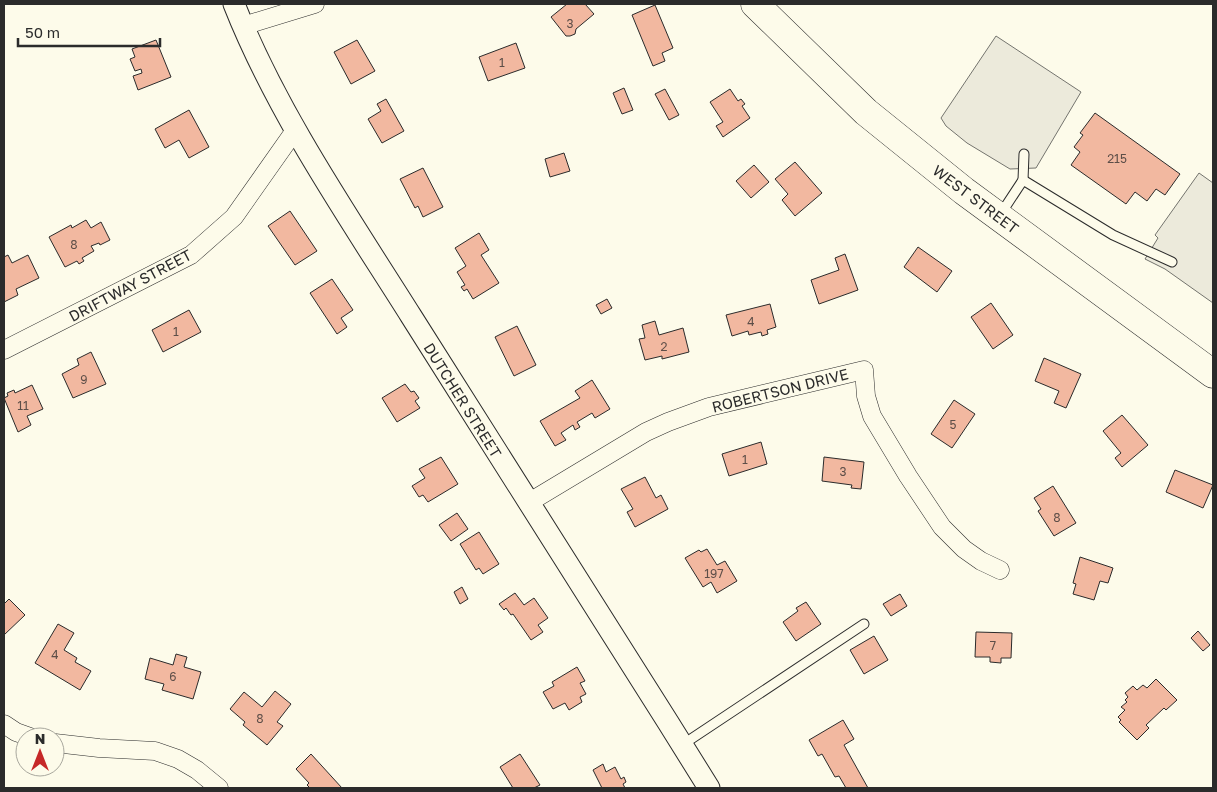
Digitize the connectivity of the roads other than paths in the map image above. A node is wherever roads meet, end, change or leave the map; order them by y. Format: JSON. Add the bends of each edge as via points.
{"nodes":[{"id":1,"x":234,"y":4,"type":"edge"},
{"id":2,"x":315,"y":4,"type":"edge"},
{"id":3,"x":755,"y":4,"type":"edge"},
{"id":4,"x":243,"y":26,"type":"junction"},
{"id":5,"x":296,"y":129,"type":"junction"},
{"id":6,"x":1024,"y":154,"type":"dead end"},
{"id":7,"x":1023,"y":180,"type":"junction"},
{"id":8,"x":999,"y":217,"type":"junction"},
{"id":9,"x":1172,"y":262,"type":"dead end"},
{"id":10,"x":4,"y":350,"type":"edge"},
{"id":11,"x":1213,"y":374,"type":"edge"},
{"id":12,"x":528,"y":503,"type":"junction"},
{"id":13,"x":1000,"y":570,"type":"dead end"},
{"id":14,"x":864,"y":624,"type":"dead end"},
{"id":15,"x":4,"y":724,"type":"edge"},
{"id":16,"x":15,"y":731,"type":"edge"},
{"id":17,"x":65,"y":744,"type":"edge"},
{"id":18,"x":682,"y":745,"type":"junction"},
{"id":19,"x":219,"y":788,"type":"edge"},
{"id":20,"x":709,"y":788,"type":"edge"}],
"edges":[{"from":1,"to":4,"type":"street","name":"DUTCHER STREET"},
{"from":2,"to":4,"type":"street"},
{"from":3,"to":8,"type":"main road","name":"WEST STREET","via":[[866,112]]},
{"from":4,"to":5,"type":"street","name":"DUTCHER STREET"},
{"from":5,"to":10,"type":"street","name":"DRIFTWAY STREET","via":[[234,217],[191,255]]},
{"from":5,"to":12,"type":"street","name":"DUTCHER STREET"},
{"from":6,"to":7,"type":"lane"},
{"from":7,"to":8,"type":"lane"},
{"from":7,"to":9,"type":"lane","via":[[1112,235]]},
{"from":8,"to":11,"type":"main road","name":"WEST STREET"},
{"from":12,"to":13,"type":"street","name":"ROBERTSON DRIVE","via":[[668,422],[709,407],[864,370],[872,416],[942,527],[964,549]]},
{"from":12,"to":18,"type":"street","name":"DUTCHER STREET"},
{"from":14,"to":18,"type":"lane"},
{"from":15,"to":16,"type":"street"},
{"from":17,"to":19,"type":"street","via":[[155,751],[178,759]]},
{"from":18,"to":20,"type":"street","name":"DUTCHER STREET"}]}
